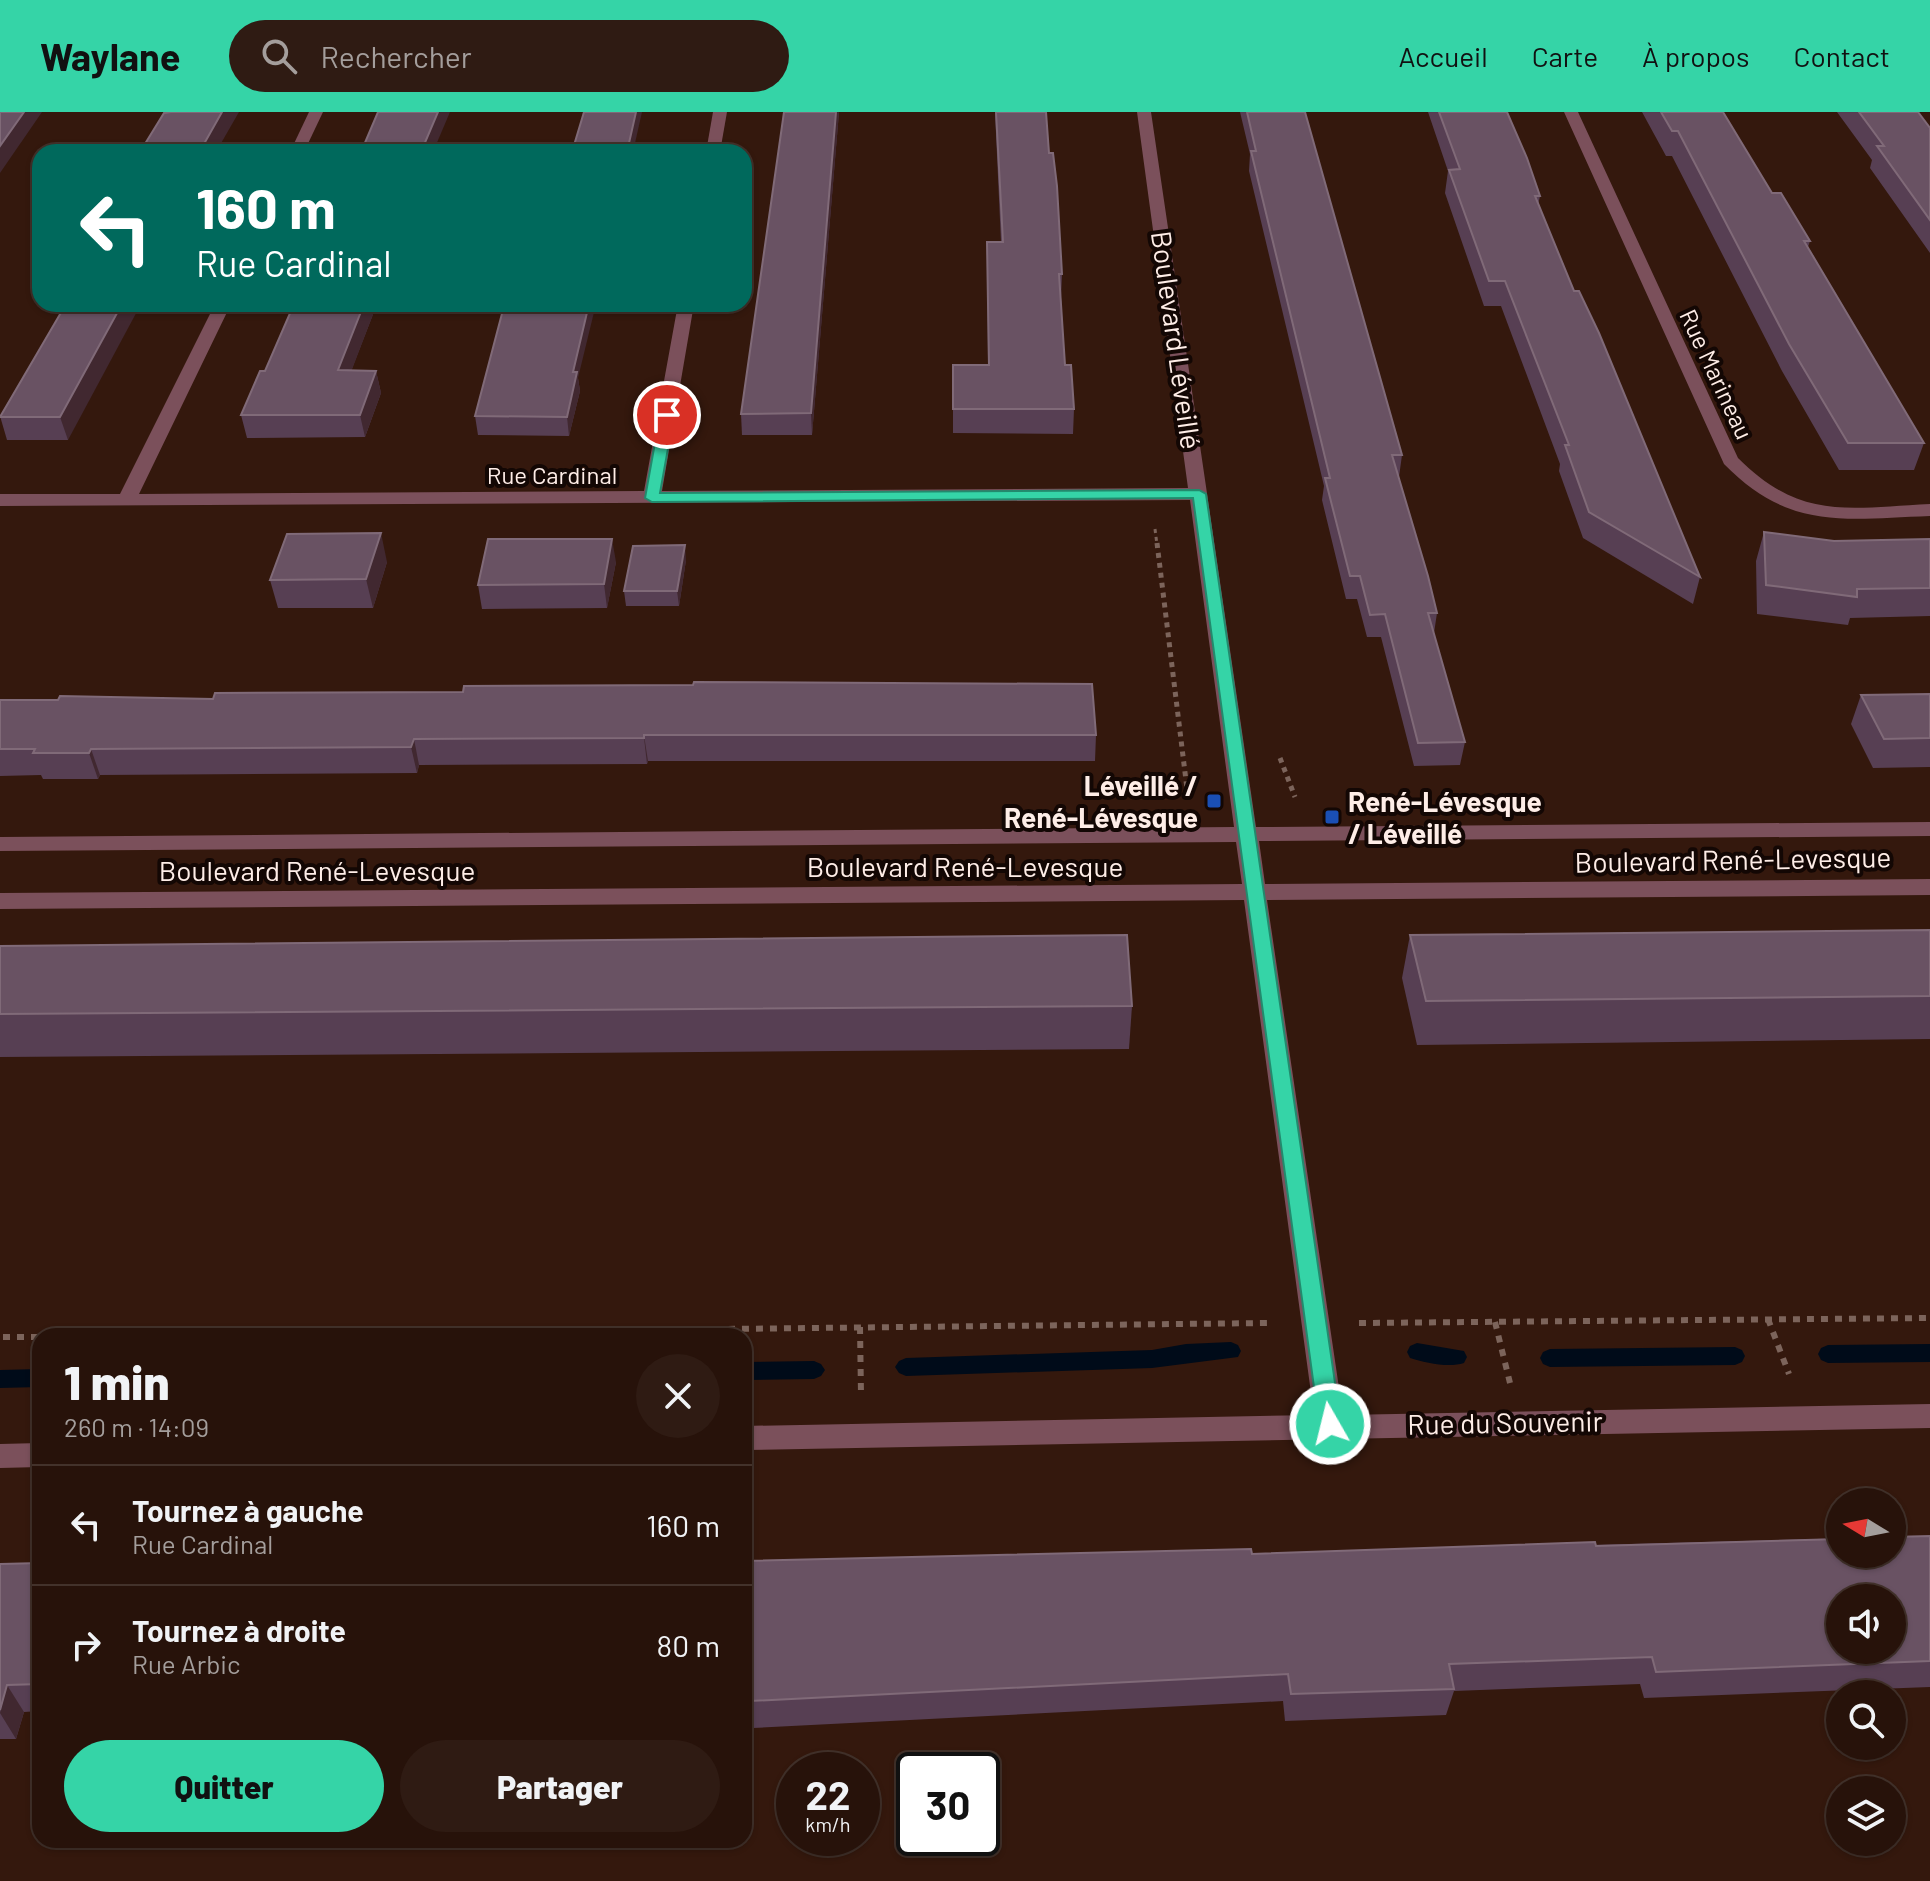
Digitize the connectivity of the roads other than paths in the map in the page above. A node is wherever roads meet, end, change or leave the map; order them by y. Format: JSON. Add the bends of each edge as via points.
{"nodes":[{"id":1,"x":316,"y":112,"type":"edge"},
{"id":2,"x":720,"y":112,"type":"edge"},
{"id":3,"x":1144,"y":112,"type":"edge"},
{"id":4,"x":1571,"y":112,"type":"edge"},
{"id":5,"x":301,"y":144,"type":"edge"},
{"id":6,"x":714,"y":144,"type":"edge"},
{"id":7,"x":219,"y":312,"type":"edge"},
{"id":8,"x":685,"y":312,"type":"edge"},
{"id":9,"x":1199,"y":494,"type":"junction"},
{"id":10,"x":652,"y":498,"type":"junction"},
{"id":11,"x":127,"y":499,"type":"junction"},
{"id":12,"x":0,"y":500,"type":"edge"},
{"id":13,"x":1930,"y":510,"type":"edge"},
{"id":14,"x":1930,"y":829,"type":"edge"},
{"id":15,"x":1247,"y":836,"type":"junction"},
{"id":16,"x":0,"y":844,"type":"edge"},
{"id":17,"x":1930,"y":887,"type":"edge"},
{"id":18,"x":1253,"y":894,"type":"junction"},
{"id":19,"x":0,"y":901,"type":"edge"},
{"id":20,"x":1930,"y":1416,"type":"edge"},
{"id":21,"x":1330,"y":1424,"type":"junction"},
{"id":22,"x":752,"y":1438,"type":"edge"},
{"id":23,"x":32,"y":1455,"type":"edge"},
{"id":24,"x":0,"y":1456,"type":"edge"}],
"edges":[{"from":1,"to":5,"type":"street"},
{"from":2,"to":6,"type":"street"},
{"from":3,"to":9,"type":"street","name":"Boulevard Léveillé"},
{"from":4,"to":13,"type":"street","name":"Rue Marineau","via":[[1730,460],[1779,500],[1820,511]]},
{"from":7,"to":11,"type":"street"},
{"from":8,"to":10,"type":"street"},
{"from":9,"to":10,"type":"street","name":"Rue Cardinal"},
{"from":9,"to":15,"type":"street","name":"Boulevard Léveillé"},
{"from":10,"to":11,"type":"street","name":"Rue Cardinal"},
{"from":11,"to":12,"type":"street","name":"Rue Cardinal"},
{"from":14,"to":15,"type":"street","name":"Boulevard René-Levesque"},
{"from":15,"to":16,"type":"street","name":"Boulevard René-Levesque"},
{"from":15,"to":18,"type":"street","name":"Boulevard Léveillé"},
{"from":17,"to":18,"type":"street","name":"Boulevard René-Levesque"},
{"from":18,"to":19,"type":"street","name":"Boulevard René-Levesque"},
{"from":18,"to":21,"type":"street","name":"Boulevard Léveillé"},
{"from":20,"to":21,"type":"street","name":"Rue du Souvenir"},
{"from":21,"to":22,"type":"street","name":"Rue du Souvenir"},
{"from":23,"to":24,"type":"street"}]}
